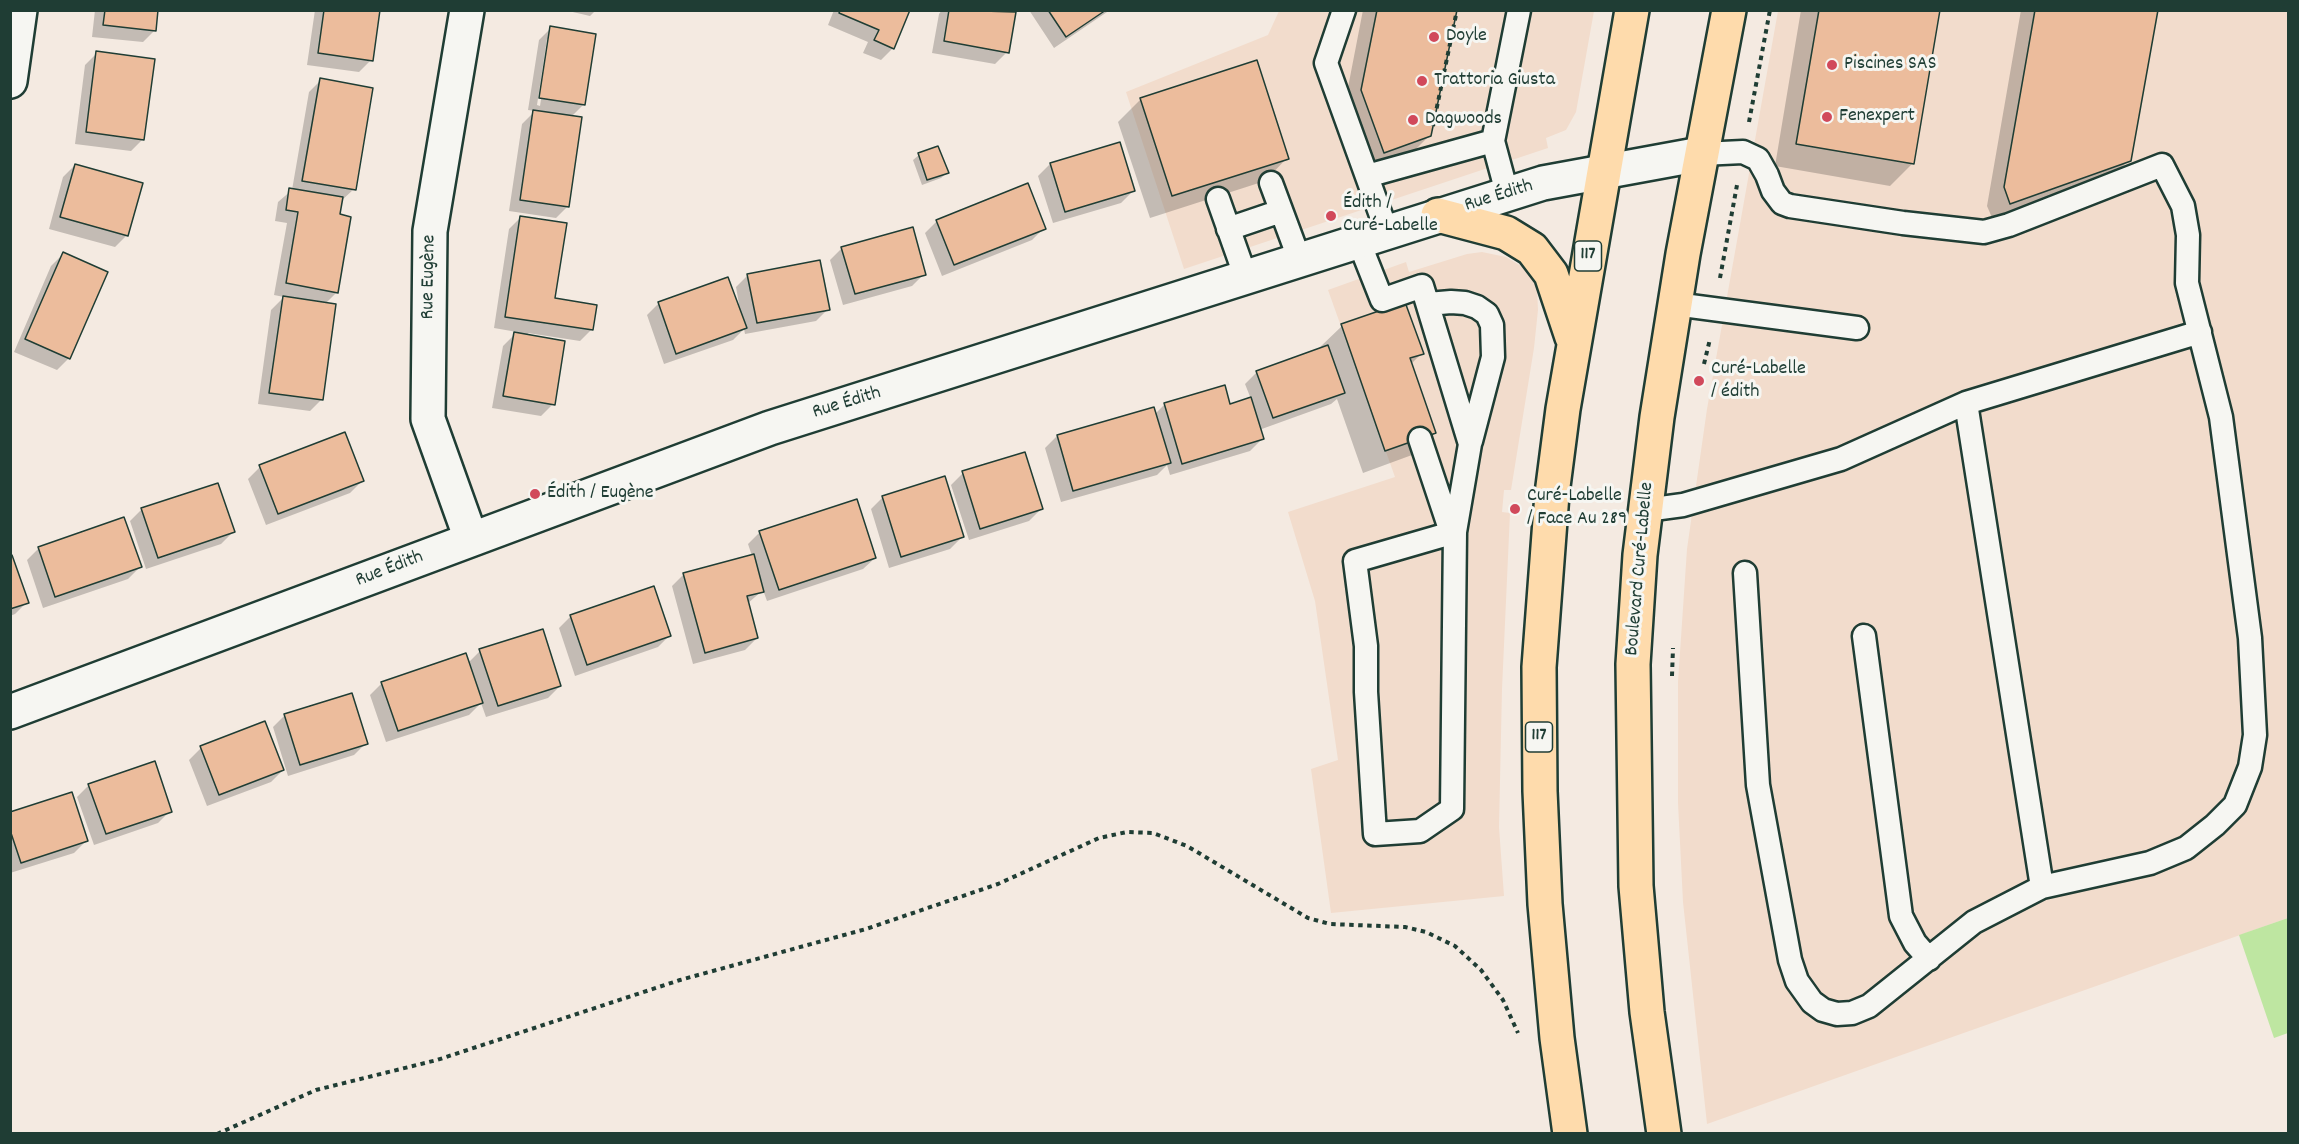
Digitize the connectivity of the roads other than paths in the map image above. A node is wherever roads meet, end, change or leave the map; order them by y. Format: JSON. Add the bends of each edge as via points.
{"nodes":[{"id":1,"x":20,"y":10,"type":"edge"},
{"id":2,"x":467,"y":10,"type":"edge"},
{"id":3,"x":1344,"y":10,"type":"edge"},
{"id":4,"x":1519,"y":10,"type":"edge"},
{"id":5,"x":1632,"y":10,"type":"edge"},
{"id":6,"x":1729,"y":10,"type":"edge"},
{"id":7,"x":10,"y":81,"type":"edge"},
{"id":8,"x":1493,"y":141,"type":"junction"},
{"id":9,"x":1701,"y":154,"type":"junction"},
{"id":10,"x":1603,"y":171,"type":"junction"},
{"id":11,"x":1366,"y":176,"type":"junction"},
{"id":12,"x":1271,"y":183,"type":"dead end"},
{"id":13,"x":1508,"y":194,"type":"junction"},
{"id":14,"x":1218,"y":199,"type":"dead end"},
{"id":15,"x":1281,"y":211,"type":"junction"},
{"id":16,"x":1438,"y":215,"type":"junction"},
{"id":17,"x":1228,"y":229,"type":"junction"},
{"id":18,"x":1373,"y":237,"type":"junction"},
{"id":19,"x":1300,"y":261,"type":"junction"},
{"id":20,"x":1245,"y":278,"type":"junction"},
{"id":21,"x":1428,"y":304,"type":"junction"},
{"id":22,"x":1675,"y":304,"type":"junction"},
{"id":23,"x":1857,"y":328,"type":"dead end"},
{"id":24,"x":2200,"y":332,"type":"junction"},
{"id":25,"x":1574,"y":342,"type":"junction"},
{"id":26,"x":1966,"y":403,"type":"junction"},
{"id":27,"x":1420,"y":439,"type":"dead end"},
{"id":28,"x":1470,"y":444,"type":"junction"},
{"id":29,"x":1646,"y":510,"type":"junction"},
{"id":30,"x":1455,"y":532,"type":"junction"},
{"id":31,"x":471,"y":539,"type":"junction"},
{"id":32,"x":1744,"y":573,"type":"dead end"},
{"id":33,"x":1864,"y":636,"type":"dead end"},
{"id":34,"x":10,"y":712,"type":"edge"},
{"id":35,"x":2042,"y":887,"type":"junction"},
{"id":36,"x":1929,"y":959,"type":"junction"},
{"id":37,"x":1570,"y":1134,"type":"edge"},
{"id":38,"x":1664,"y":1134,"type":"edge"}],
"edges":[{"from":1,"to":7,"type":"street"},
{"from":2,"to":31,"type":"street","name":"Rue Eugène","via":[[430,231],[428,419]]},
{"from":3,"to":11,"type":"lane","via":[[1326,63]]},
{"from":4,"to":8,"type":"lane"},
{"from":5,"to":10,"type":"main road","number":"117"},
{"from":6,"to":9,"type":"main road","name":"Boulevard Curé-Labelle"},
{"from":8,"to":11,"type":"lane"},
{"from":8,"to":13,"type":"lane"},
{"from":9,"to":10,"type":"street","name":"Rue Édith"},
{"from":9,"to":22,"type":"main road","name":"Boulevard Curé-Labelle"},
{"from":9,"to":24,"type":"lane","via":[[1743,152],[1758,159],[1773,191],[1782,203],[1790,206],[1984,232],[2162,165],[2183,206],[2188,235],[2187,283]]},
{"from":10,"to":13,"type":"street","name":"Rue Édith","via":[[1561,178]]},
{"from":10,"to":25,"type":"main road","number":"117"},
{"from":11,"to":18,"type":"lane"},
{"from":12,"to":15,"type":"lane"},
{"from":13,"to":16,"type":"street","name":"Rue Édith"},
{"from":14,"to":17,"type":"lane"},
{"from":15,"to":17,"type":"lane"},
{"from":15,"to":19,"type":"lane"},
{"from":16,"to":18,"type":"street","name":"Rue Édith"},
{"from":16,"to":25,"type":"main road","via":[[1506,233],[1532,249],[1551,274]]},
{"from":17,"to":20,"type":"lane"},
{"from":18,"to":19,"type":"street","name":"Rue Édith"},
{"from":18,"to":21,"type":"lane","via":[[1382,300],[1422,286]]},
{"from":19,"to":20,"type":"street","name":"Rue Édith"},
{"from":20,"to":31,"type":"street","name":"Rue Édith","via":[[771,428]]},
{"from":21,"to":28,"type":"lane"},
{"from":21,"to":28,"type":"lane","via":[[1451,302],[1477,307],[1487,314],[1492,325],[1493,357]]},
{"from":22,"to":23,"type":"lane"},
{"from":22,"to":29,"type":"main road","name":"Boulevard Curé-Labelle"},
{"from":24,"to":26,"type":"lane"},
{"from":24,"to":35,"type":"lane","via":[[2221,417],[2250,639],[2255,735],[2250,767],[2235,805],[2186,848],[2150,863]]},
{"from":25,"to":37,"type":"main road","number":"117","via":[[1552,494],[1539,667],[1545,904]]},
{"from":26,"to":29,"type":"lane","via":[[1841,459],[1683,505]]},
{"from":26,"to":35,"type":"lane"},
{"from":27,"to":30,"type":"lane","via":[[1448,523]]},
{"from":28,"to":30,"type":"lane"},
{"from":29,"to":38,"type":"main road","name":"Boulevard Curé-Labelle","via":[[1633,664],[1635,886]]},
{"from":30,"to":30,"type":"lane","via":[[1355,561],[1366,646],[1375,834],[1420,831],[1452,809]]},
{"from":31,"to":34,"type":"street","name":"Rue Édith"},
{"from":32,"to":36,"type":"lane","via":[[1758,785],[1797,981],[1823,1010],[1852,1013],[1869,1006]]},
{"from":33,"to":36,"type":"lane","via":[[1901,916],[1911,937]]},
{"from":35,"to":36,"type":"lane","via":[[1974,922]]}]}
